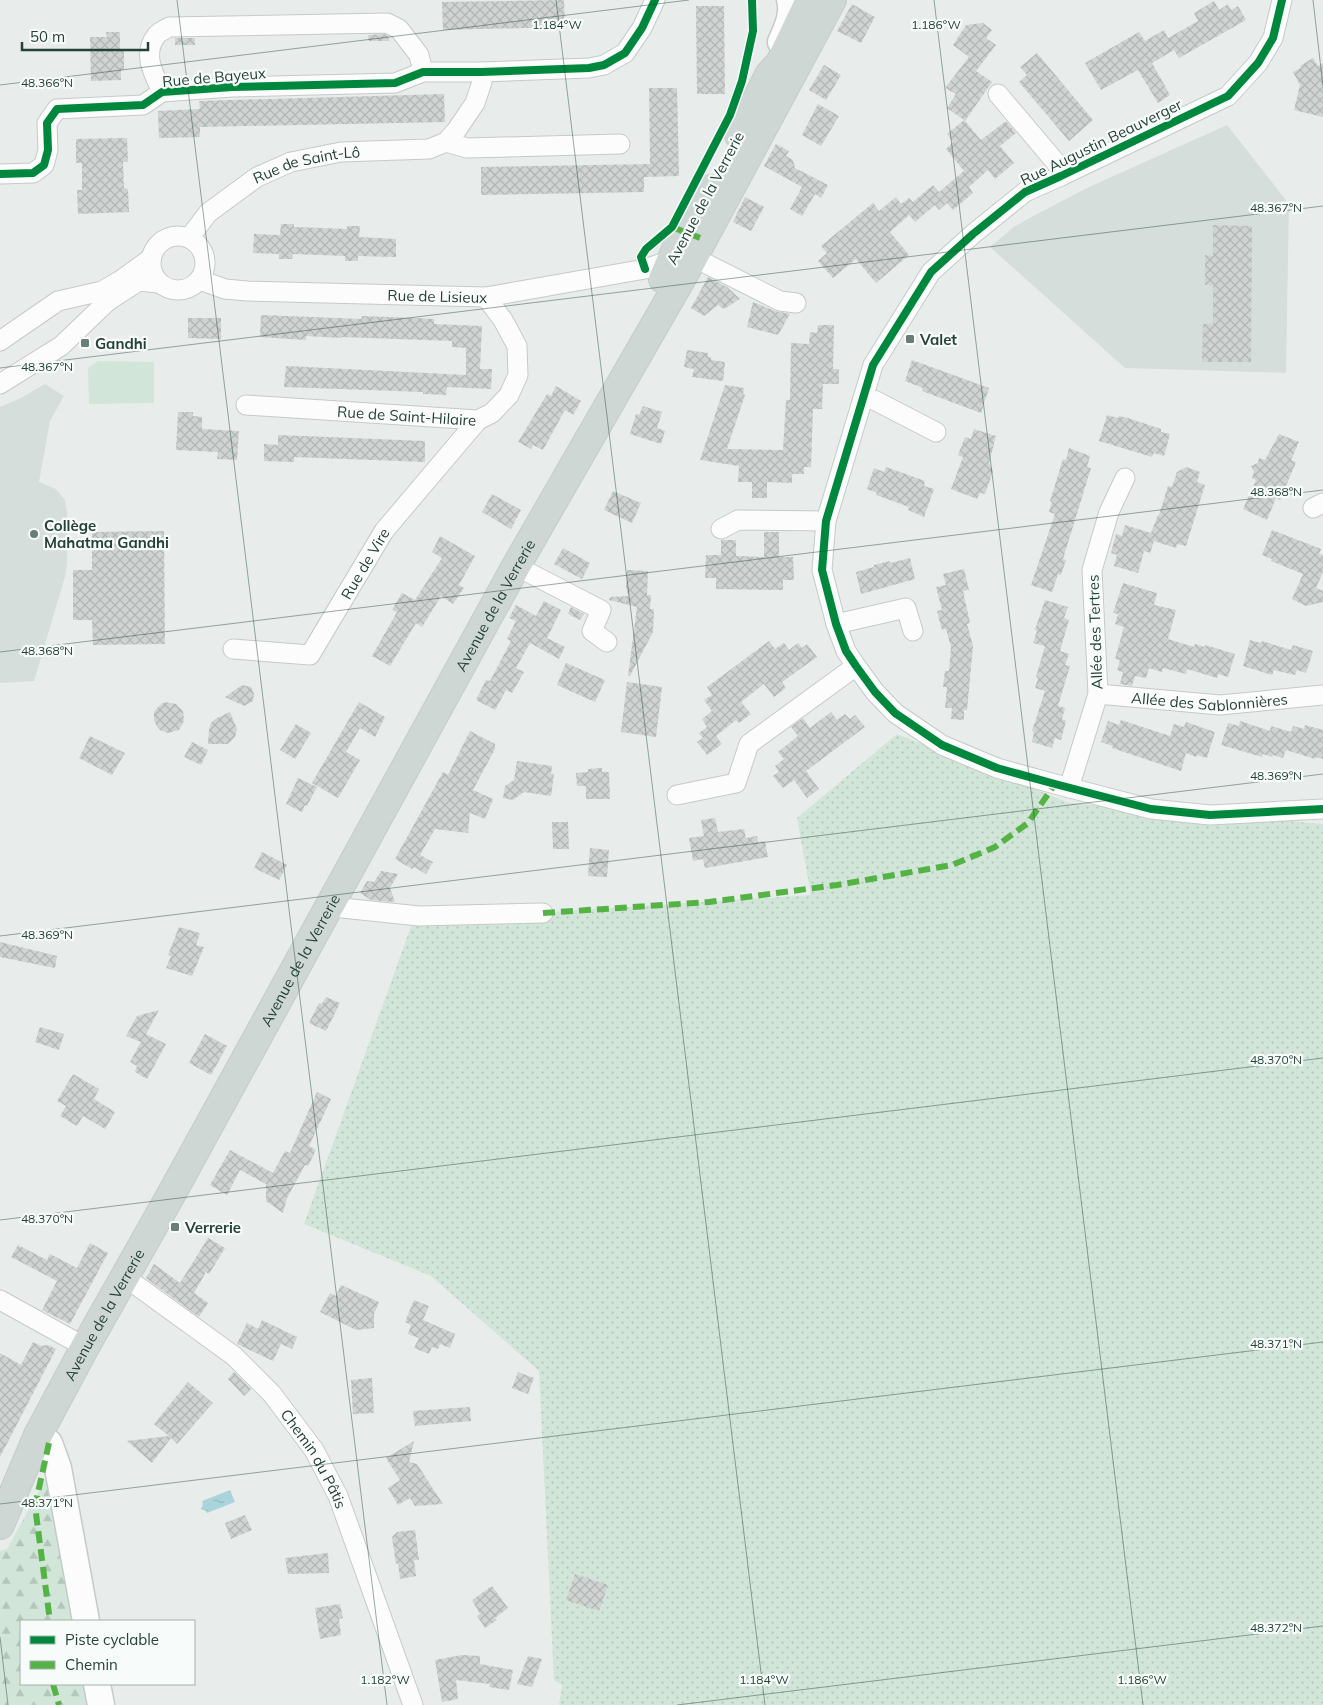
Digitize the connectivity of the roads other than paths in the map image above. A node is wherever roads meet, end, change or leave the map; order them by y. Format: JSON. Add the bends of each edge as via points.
{"nodes":[{"id":1,"x":655,"y":0,"type":"edge"},
{"id":2,"x":790,"y":0,"type":"edge"},
{"id":3,"x":810,"y":0,"type":"edge"},
{"id":4,"x":832,"y":0,"type":"edge"},
{"id":5,"x":1282,"y":0,"type":"edge"},
{"id":6,"x":423,"y":72,"type":"junction"},
{"id":7,"x":481,"y":72,"type":"junction"},
{"id":8,"x":768,"y":75,"type":"junction"},
{"id":9,"x":162,"y":92,"type":"junction"},
{"id":10,"x":998,"y":94,"type":"dead end"},
{"id":11,"x":446,"y":142,"type":"junction"},
{"id":12,"x":620,"y":144,"type":"dead end"},
{"id":13,"x":0,"y":174,"type":"edge"},
{"id":14,"x":1061,"y":176,"type":"junction"},
{"id":15,"x":189,"y":238,"type":"junction"},
{"id":16,"x":682,"y":258,"type":"junction"},
{"id":17,"x":150,"y":259,"type":"junction"},
{"id":18,"x":200,"y":280,"type":"junction"},
{"id":19,"x":158,"y":283,"type":"junction"},
{"id":20,"x":486,"y":297,"type":"junction"},
{"id":21,"x":796,"y":303,"type":"dead end"},
{"id":22,"x":0,"y":341,"type":"edge"},
{"id":23,"x":0,"y":384,"type":"edge"},
{"id":24,"x":863,"y":398,"type":"junction"},
{"id":25,"x":246,"y":405,"type":"dead end"},
{"id":26,"x":478,"y":420,"type":"junction"},
{"id":27,"x":936,"y":432,"type":"dead end"},
{"id":28,"x":1125,"y":478,"type":"dead end"},
{"id":29,"x":826,"y":522,"type":"junction"},
{"id":30,"x":721,"y":529,"type":"dead end"},
{"id":31,"x":516,"y":566,"type":"junction"},
{"id":32,"x":836,"y":624,"type":"junction"},
{"id":33,"x":913,"y":631,"type":"dead end"},
{"id":34,"x":607,"y":642,"type":"dead end"},
{"id":35,"x":233,"y":649,"type":"dead end"},
{"id":36,"x":856,"y":666,"type":"junction"},
{"id":37,"x":1098,"y":694,"type":"junction"},
{"id":38,"x":1323,"y":695,"type":"edge"},
{"id":39,"x":1069,"y":788,"type":"junction"},
{"id":40,"x":677,"y":795,"type":"dead end"},
{"id":41,"x":1323,"y":809,"type":"edge"},
{"id":42,"x":331,"y":903,"type":"junction"},
{"id":43,"x":543,"y":913,"type":"dead end"},
{"id":44,"x":125,"y":1277,"type":"junction"},
{"id":45,"x":0,"y":1300,"type":"edge"},
{"id":46,"x":85,"y":1347,"type":"junction"},
{"id":47,"x":38,"y":1435,"type":"junction"},
{"id":48,"x":0,"y":1525,"type":"edge"},
{"id":49,"x":86,"y":1620,"type":"edge"},
{"id":50,"x":98,"y":1685,"type":"edge"},
{"id":51,"x":101,"y":1705,"type":"edge"},
{"id":52,"x":413,"y":1705,"type":"edge"}],
"edges":[{"from":1,"to":7,"type":"street","via":[[625,53],[604,65]]},
{"from":2,"to":8,"type":"street","via":[[790,21]]},
{"from":3,"to":8,"type":"main road","name":"Avenue de la Verrerie","via":[[780,63]]},
{"from":4,"to":16,"type":"main road","name":"Avenue de la Verrerie"},
{"from":5,"to":14,"type":"street","name":"Rue Augustin Beauverger","via":[[1273,38],[1258,63],[1228,96]]},
{"from":6,"to":7,"type":"street","name":"Rue de Bayeux"},
{"from":6,"to":9,"type":"street","name":"Rue de Bayeux","via":[[395,83]]},
{"from":6,"to":9,"type":"street","name":"Rue de Bayeux","via":[[419,56],[399,29],[387,22],[169,27],[156,35],[149,61]]},
{"from":7,"to":11,"type":"street","via":[[482,82],[475,103]]},
{"from":8,"to":16,"type":"main road","name":"Avenue de la Verrerie","via":[[713,187],[684,231]]},
{"from":9,"to":13,"type":"street","name":"Rue de Bayeux","via":[[143,105],[57,109],[47,123],[48,150],[44,166],[32,173]]},
{"from":10,"to":14,"type":"street","name":"Rue Augustin Beauverger","via":[[1058,165]]},
{"from":11,"to":12,"type":"street","via":[[467,148]]},
{"from":11,"to":15,"type":"street","name":"Rue de Saint-Lô","via":[[429,149],[341,152],[292,162],[257,177],[208,213]]},
{"from":14,"to":24,"type":"street","name":"Rue Augustin Beauverger","via":[[1025,192],[931,272],[873,365]]},
{"from":15,"to":17,"type":"street","via":[[172,236],[165,239],[158,244]]},
{"from":15,"to":18,"type":"street","via":[[203,252],[204,271]]},
{"from":16,"to":20,"type":"street","name":"Rue de Lisieux","via":[[645,269]]},
{"from":16,"to":21,"type":"street","name":"Avenue de la Verrerie","via":[[780,301]]},
{"from":16,"to":31,"type":"main road","name":"Avenue de la Verrerie","via":[[610,401]]},
{"from":17,"to":19,"type":"street","via":[[150,268]]},
{"from":17,"to":22,"type":"street","via":[[102,291],[58,301]]},
{"from":18,"to":19,"type":"street","via":[[191,288],[180,291],[168,290]]},
{"from":18,"to":20,"type":"street","name":"Rue de Lisieux","via":[[225,289],[247,291]]},
{"from":19,"to":23,"type":"street","via":[[139,281],[108,301],[61,346]]},
{"from":20,"to":26,"type":"street","name":"Rue de Saint-Hilaire","via":[[516,346],[518,375],[509,395],[492,413]]},
{"from":24,"to":27,"type":"street","via":[[874,400]]},
{"from":24,"to":29,"type":"street","name":"Rue Augustin Beauverger"},
{"from":25,"to":26,"type":"street","name":"Rue de Saint-Hilaire"},
{"from":26,"to":35,"type":"street","name":"Rue de Vire","via":[[384,531],[310,655]]},
{"from":28,"to":37,"type":"street","name":"Allée des Tertres","via":[[1109,512],[1092,570]]},
{"from":29,"to":30,"type":"street","via":[[738,520]]},
{"from":29,"to":32,"type":"street","name":"Rue Augustin Beauverger","via":[[822,570]]},
{"from":31,"to":34,"type":"street","via":[[601,610],[592,631]]},
{"from":31,"to":42,"type":"main road","name":"Avenue de la Verrerie"},
{"from":32,"to":33,"type":"street","via":[[906,608]]},
{"from":32,"to":36,"type":"street","name":"Rue Augustin Beauverger","via":[[846,651]]},
{"from":36,"to":39,"type":"street","name":"Rue Augustin Beauverger","via":[[874,692],[895,713],[942,745],[997,768]]},
{"from":36,"to":40,"type":"street","via":[[748,744],[736,783]]},
{"from":37,"to":38,"type":"street","name":"Allée des Sablonnières","via":[[1220,705]]},
{"from":37,"to":39,"type":"street","name":"Allée des Tertres"},
{"from":39,"to":41,"type":"street","name":"Rue Augustin Beauverger","via":[[1151,809],[1210,815]]},
{"from":42,"to":43,"type":"street","via":[[342,908],[418,916]]},
{"from":42,"to":44,"type":"main road","name":"Avenue de la Verrerie"},
{"from":44,"to":46,"type":"main road","name":"Avenue de la Verrerie"},
{"from":44,"to":52,"type":"street","name":"Chemin du Pâtis","via":[[234,1356],[272,1394],[314,1450],[338,1496]]},
{"from":45,"to":46,"type":"street"},
{"from":46,"to":47,"type":"main road","name":"Avenue de la Verrerie"},
{"from":47,"to":48,"type":"main road","name":"Avenue de la Verrerie"},
{"from":47,"to":49,"type":"street","via":[[49,1443],[58,1468]]},
{"from":50,"to":51,"type":"street"}]}
